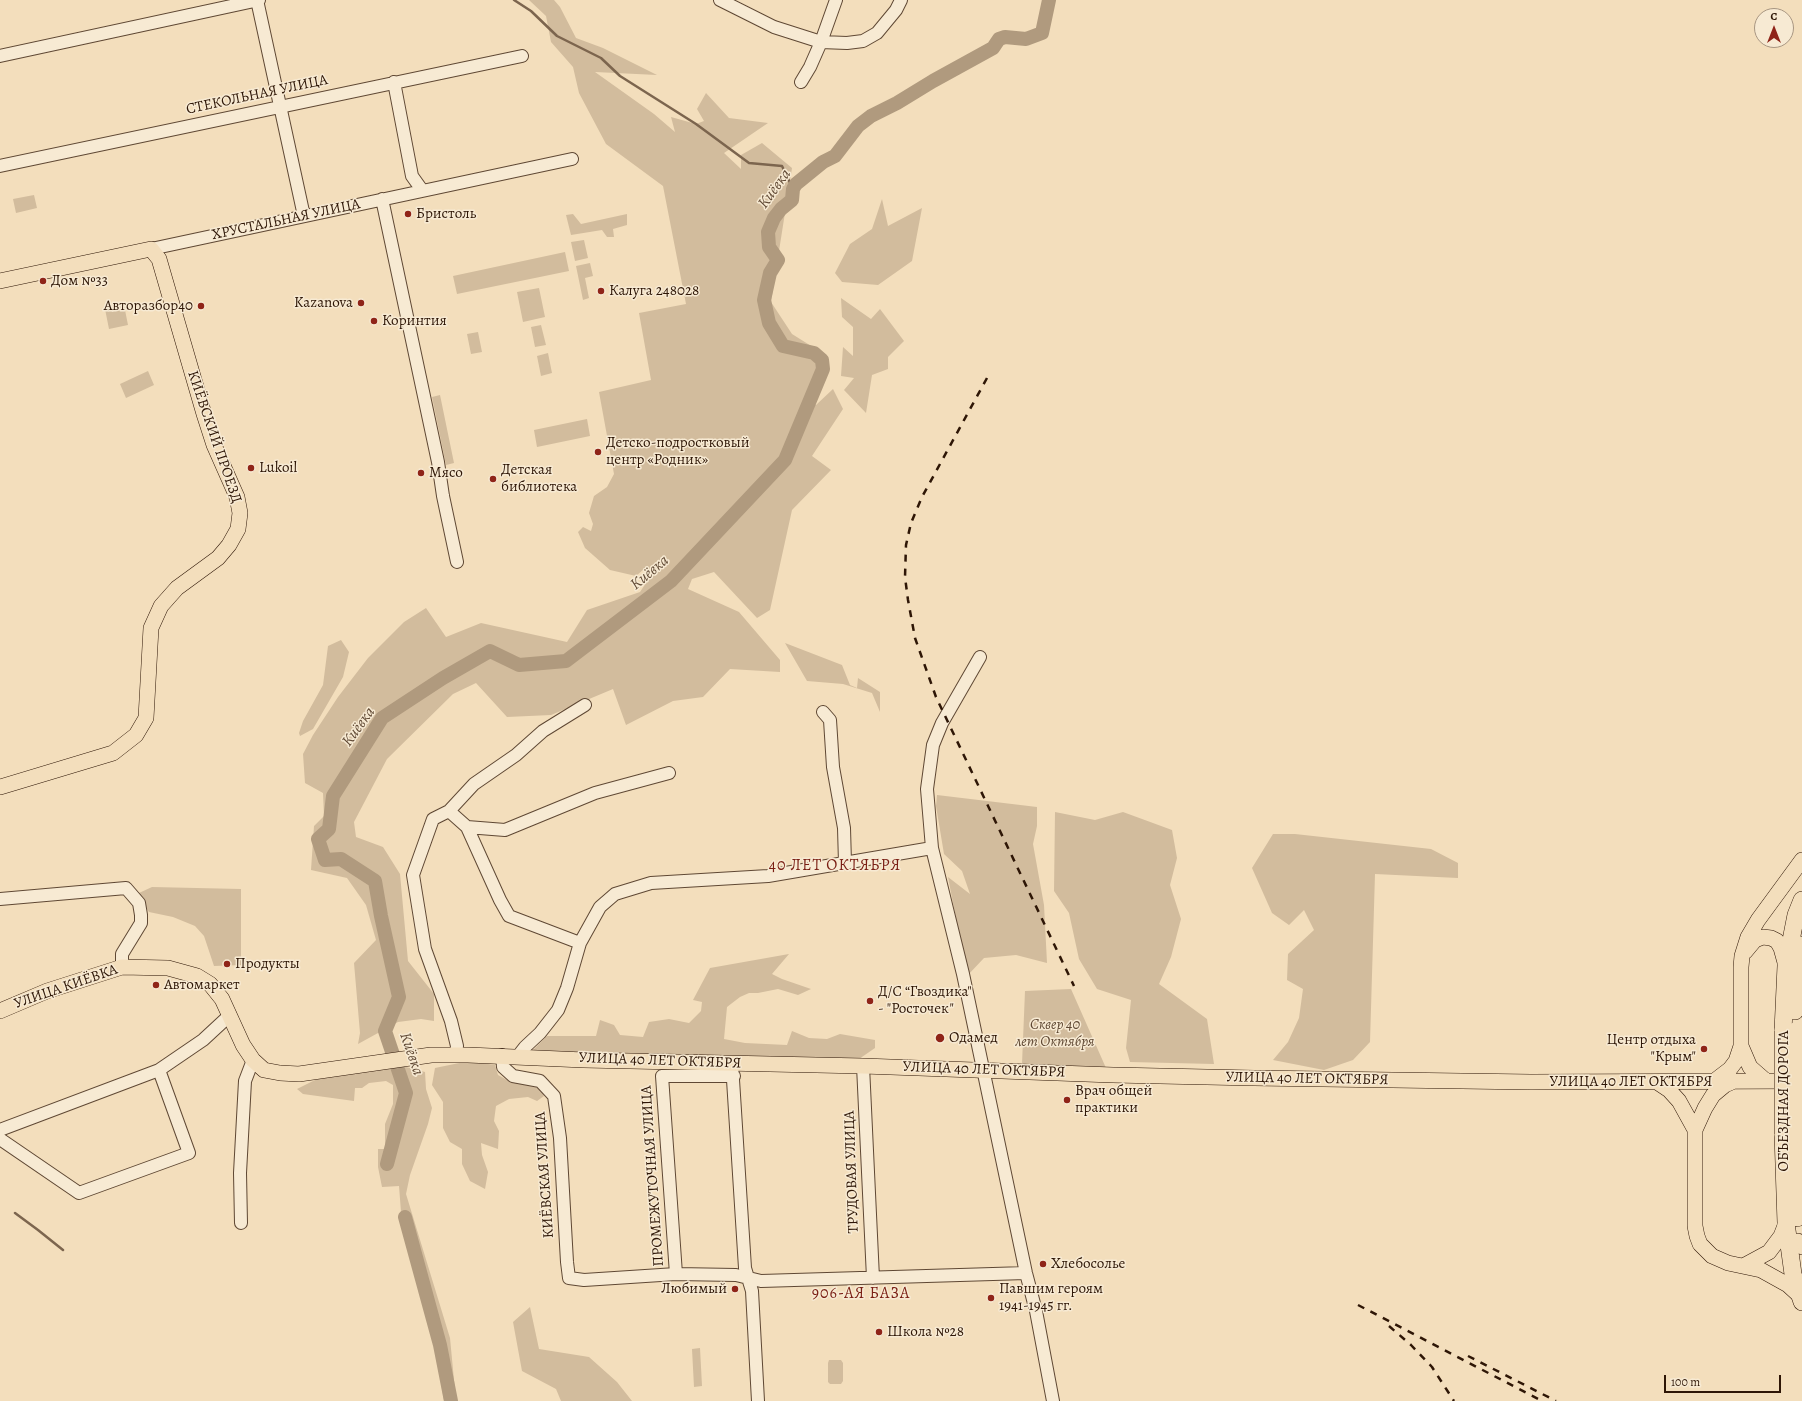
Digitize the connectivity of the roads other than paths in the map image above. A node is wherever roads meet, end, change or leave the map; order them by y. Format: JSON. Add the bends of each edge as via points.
{"nodes":[{"id":1,"x":258,"y":0,"type":"edge"},
{"id":2,"x":720,"y":0,"type":"edge"},
{"id":3,"x":836,"y":0,"type":"edge"},
{"id":4,"x":901,"y":0,"type":"edge"},
{"id":5,"x":821,"y":42,"type":"junction"},
{"id":6,"x":0,"y":56,"type":"edge"},
{"id":7,"x":522,"y":56,"type":"dead end"},
{"id":8,"x":394,"y":82,"type":"junction"},
{"id":9,"x":801,"y":82,"type":"dead end"},
{"id":10,"x":280,"y":106,"type":"junction"},
{"id":11,"x":572,"y":159,"type":"dead end"},
{"id":12,"x":0,"y":166,"type":"edge"},
{"id":13,"x":422,"y":190,"type":"junction"},
{"id":14,"x":382,"y":199,"type":"junction"},
{"id":15,"x":304,"y":216,"type":"junction"},
{"id":16,"x":151,"y":249,"type":"junction"},
{"id":17,"x":0,"y":281,"type":"edge"},
{"id":18,"x":456,"y":562,"type":"dead end"},
{"id":19,"x":980,"y":657,"type":"dead end"},
{"id":20,"x":585,"y":705,"type":"dead end"},
{"id":21,"x":823,"y":712,"type":"dead end"},
{"id":22,"x":669,"y":773,"type":"dead end"},
{"id":23,"x":0,"y":787,"type":"edge"},
{"id":24,"x":449,"y":811,"type":"junction"},
{"id":25,"x":467,"y":826,"type":"junction"},
{"id":26,"x":932,"y":848,"type":"junction"},
{"id":27,"x":1802,"y":860,"type":"edge"},
{"id":28,"x":845,"y":862,"type":"junction"},
{"id":29,"x":1802,"y":900,"type":"edge"},
{"id":30,"x":2,"y":901,"type":"edge"},
{"id":31,"x":580,"y":943,"type":"junction"},
{"id":32,"x":1802,"y":945,"type":"edge"},
{"id":33,"x":1742,"y":956,"type":"junction"},
{"id":34,"x":1795,"y":963,"type":"edge"},
{"id":35,"x":122,"y":967,"type":"junction"},
{"id":36,"x":0,"y":1011,"type":"edge"},
{"id":37,"x":230,"y":1015,"type":"junction"},
{"id":38,"x":1741,"y":1046,"type":"junction"},
{"id":39,"x":456,"y":1055,"type":"junction"},
{"id":40,"x":502,"y":1055,"type":"junction"},
{"id":41,"x":518,"y":1056,"type":"junction"},
{"id":42,"x":253,"y":1060,"type":"junction"},
{"id":43,"x":864,"y":1066,"type":"junction"},
{"id":44,"x":159,"y":1070,"type":"junction"},
{"id":45,"x":733,"y":1070,"type":"junction"},
{"id":46,"x":982,"y":1070,"type":"junction"},
{"id":47,"x":299,"y":1074,"type":"joint"},
{"id":48,"x":1802,"y":1080,"type":"edge"},
{"id":49,"x":1733,"y":1081,"type":"junction"},
{"id":50,"x":1766,"y":1081,"type":"junction"},
{"id":51,"x":1657,"y":1082,"type":"junction"},
{"id":52,"x":1713,"y":1082,"type":"junction"},
{"id":53,"x":0,"y":1130,"type":"edge"},
{"id":54,"x":1695,"y":1130,"type":"junction"},
{"id":55,"x":1789,"y":1134,"type":"junction"},
{"id":56,"x":0,"y":1139,"type":"edge"},
{"id":57,"x":241,"y":1223,"type":"dead end"},
{"id":58,"x":1786,"y":1223,"type":"junction"},
{"id":59,"x":1800,"y":1244,"type":"edge"},
{"id":60,"x":1802,"y":1260,"type":"edge"},
{"id":61,"x":1745,"y":1265,"type":"junction"},
{"id":62,"x":1026,"y":1273,"type":"junction"},
{"id":63,"x":676,"y":1274,"type":"junction"},
{"id":64,"x":748,"y":1277,"type":"junction"},
{"id":65,"x":873,"y":1278,"type":"junction"},
{"id":66,"x":1801,"y":1299,"type":"edge"},
{"id":67,"x":758,"y":1401,"type":"edge"},
{"id":68,"x":1053,"y":1401,"type":"edge"}],
"edges":[{"from":1,"to":6,"type":"street"},
{"from":1,"to":10,"type":"street"},
{"from":2,"to":5,"type":"street","via":[[774,27]]},
{"from":3,"to":5,"type":"street"},
{"from":4,"to":5,"type":"street","via":[[877,33],[863,41]]},
{"from":5,"to":9,"type":"street"},
{"from":7,"to":8,"type":"street","name":"СТЕКОЛЬНАЯ УЛИЦА"},
{"from":8,"to":10,"type":"street","name":"СТЕКОЛЬНАЯ УЛИЦА"},
{"from":8,"to":13,"type":"street","via":[[412,176]]},
{"from":10,"to":12,"type":"street","name":"СТЕКОЛЬНАЯ УЛИЦА"},
{"from":10,"to":15,"type":"street"},
{"from":11,"to":13,"type":"street","name":"ХРУСТАЛЬНАЯ УЛИЦА"},
{"from":13,"to":14,"type":"street","name":"ХРУСТАЛЬНАЯ УЛИЦА"},
{"from":14,"to":15,"type":"street","name":"ХРУСТАЛЬНАЯ УЛИЦА"},
{"from":14,"to":18,"type":"street","via":[[438,462]]},
{"from":15,"to":16,"type":"street","name":"ХРУСТАЛЬНАЯ УЛИЦА"},
{"from":16,"to":17,"type":"main road","name":"ХРУСТАЛЬНАЯ УЛИЦА"},
{"from":16,"to":23,"type":"main road","name":"КИЁВСКИЙ ПРОЕЗД","via":[[159,259],[214,445],[237,497],[240,513],[238,529],[218,558],[177,588],[161,606],[151,628],[146,718],[136,735],[113,753]]},
{"from":19,"to":26,"type":"street","via":[[942,723],[933,745],[927,789]]},
{"from":20,"to":24,"type":"street","via":[[543,731],[516,755],[474,784]]},
{"from":21,"to":28,"type":"street","via":[[830,720],[833,767],[844,828]]},
{"from":22,"to":25,"type":"street","via":[[595,793],[505,830]]},
{"from":24,"to":25,"type":"street"},
{"from":24,"to":39,"type":"street","via":[[433,819],[413,876],[425,949],[451,1021],[458,1046]]},
{"from":25,"to":31,"type":"street","via":[[509,916]]},
{"from":26,"to":28,"type":"street"},
{"from":26,"to":46,"type":"street","via":[[963,974]]},
{"from":27,"to":33,"type":"main road","via":[[1758,920],[1748,937]]},
{"from":28,"to":31,"type":"street","via":[[768,876],[651,883],[633,887],[615,894],[600,907]]},
{"from":29,"to":34,"type":"highway","name":"ОБЪЕЗДНАЯ ДОРОГА","via":[[1796,915]]},
{"from":30,"to":35,"type":"street","via":[[126,888],[139,903],[141,922],[122,954]]},
{"from":31,"to":41,"type":"street","via":[[558,1010]]},
{"from":32,"to":34,"type":"highway","name":"ОБЪЕЗДНАЯ ДОРОГА"},
{"from":33,"to":34,"type":"main road","via":[[1755,940],[1771,938]]},
{"from":33,"to":38,"type":"main road"},
{"from":34,"to":55,"type":"highway","name":"ОБЪЕЗДНАЯ ДОРОГА","bridge":true,"via":[[1789,1031]]},
{"from":35,"to":36,"type":"main road","name":"УЛИЦА КИЁВКА","via":[[47,991]]},
{"from":35,"to":37,"type":"main road","name":"УЛИЦА КИЁВКА","via":[[168,968],[197,976],[210,984]]},
{"from":37,"to":42,"type":"main road","name":"УЛИЦА КИЁВКА","via":[[243,1045]]},
{"from":37,"to":44,"type":"street","via":[[203,1040]]},
{"from":38,"to":50,"type":"main road","via":[[1750,1067]]},
{"from":38,"to":52,"type":"main road","via":[[1730,1069]]},
{"from":39,"to":40,"type":"main road","name":"УЛИЦА 40 ЛЕТ ОКТЯБРЯ"},
{"from":39,"to":47,"type":"main road","name":"УЛИЦА 40 ЛЕТ ОКТЯБРЯ","via":[[422,1057]]},
{"from":40,"to":41,"type":"main road","name":"УЛИЦА 40 ЛЕТ ОКТЯБРЯ"},
{"from":40,"to":63,"type":"street","name":"КИЁВСКАЯ УЛИЦА","via":[[503,1067],[513,1076],[540,1081],[554,1096],[560,1138],[569,1278],[584,1280]]},
{"from":41,"to":45,"type":"main road","name":"УЛИЦА 40 ЛЕТ ОКТЯБРЯ"},
{"from":42,"to":47,"type":"main road","name":"УЛИЦА КИЁВКА","via":[[264,1070]]},
{"from":42,"to":57,"type":"street","via":[[245,1081],[240,1173]]},
{"from":43,"to":45,"type":"main road","name":"УЛИЦА 40 ЛЕТ ОКТЯБРЯ"},
{"from":43,"to":46,"type":"main road","name":"УЛИЦА 40 ЛЕТ ОКТЯБРЯ"},
{"from":43,"to":65,"type":"street","name":"ТРУДОВАЯ УЛИЦА"},
{"from":44,"to":53,"type":"street"},
{"from":44,"to":56,"type":"street","via":[[189,1153],[79,1193]]},
{"from":45,"to":63,"type":"street","name":"ПРОМЕЖУТОЧНАЯ УЛИЦА","via":[[662,1076]]},
{"from":45,"to":64,"type":"street","via":[[745,1268]]},
{"from":46,"to":51,"type":"main road","name":"УЛИЦА 40 ЛЕТ ОКТЯБРЯ","via":[[1262,1078]]},
{"from":46,"to":62,"type":"street"},
{"from":48,"to":50,"type":"main road","name":"УЛИЦА 40 ЛЕТ ОКТЯБРЯ"},
{"from":49,"to":50,"type":"main road","name":"УЛИЦА 40 ЛЕТ ОКТЯБРЯ"},
{"from":49,"to":52,"type":"main road","name":"УЛИЦА 40 ЛЕТ ОКТЯБРЯ"},
{"from":49,"to":54,"type":"main road","via":[[1713,1095]]},
{"from":51,"to":52,"type":"main road","name":"УЛИЦА 40 ЛЕТ ОКТЯБРЯ"},
{"from":51,"to":54,"type":"main road","via":[[1680,1101]]},
{"from":54,"to":61,"type":"main road","via":[[1697,1236],[1700,1244],[1712,1256],[1728,1263]]},
{"from":55,"to":58,"type":"highway","name":"ОБЪЕЗДНАЯ ДОРОГА"},
{"from":55,"to":59,"type":"highway","name":"ОБЪЕЗДНАЯ ДОРОГА"},
{"from":58,"to":61,"type":"main road","via":[[1781,1236],[1769,1252]]},
{"from":58,"to":66,"type":"highway","name":"ОБЪЕЗДНАЯ ДОРОГА","via":[[1793,1274]]},
{"from":59,"to":60,"type":"highway","name":"ОБЪЕЗДНАЯ ДОРОГА"},
{"from":61,"to":66,"type":"main road","via":[[1775,1277],[1788,1285]]},
{"from":62,"to":65,"type":"street"},
{"from":62,"to":68,"type":"street"},
{"from":63,"to":64,"type":"street"},
{"from":64,"to":65,"type":"street","via":[[761,1281]]},
{"from":64,"to":67,"type":"street","via":[[752,1291]]}]}
